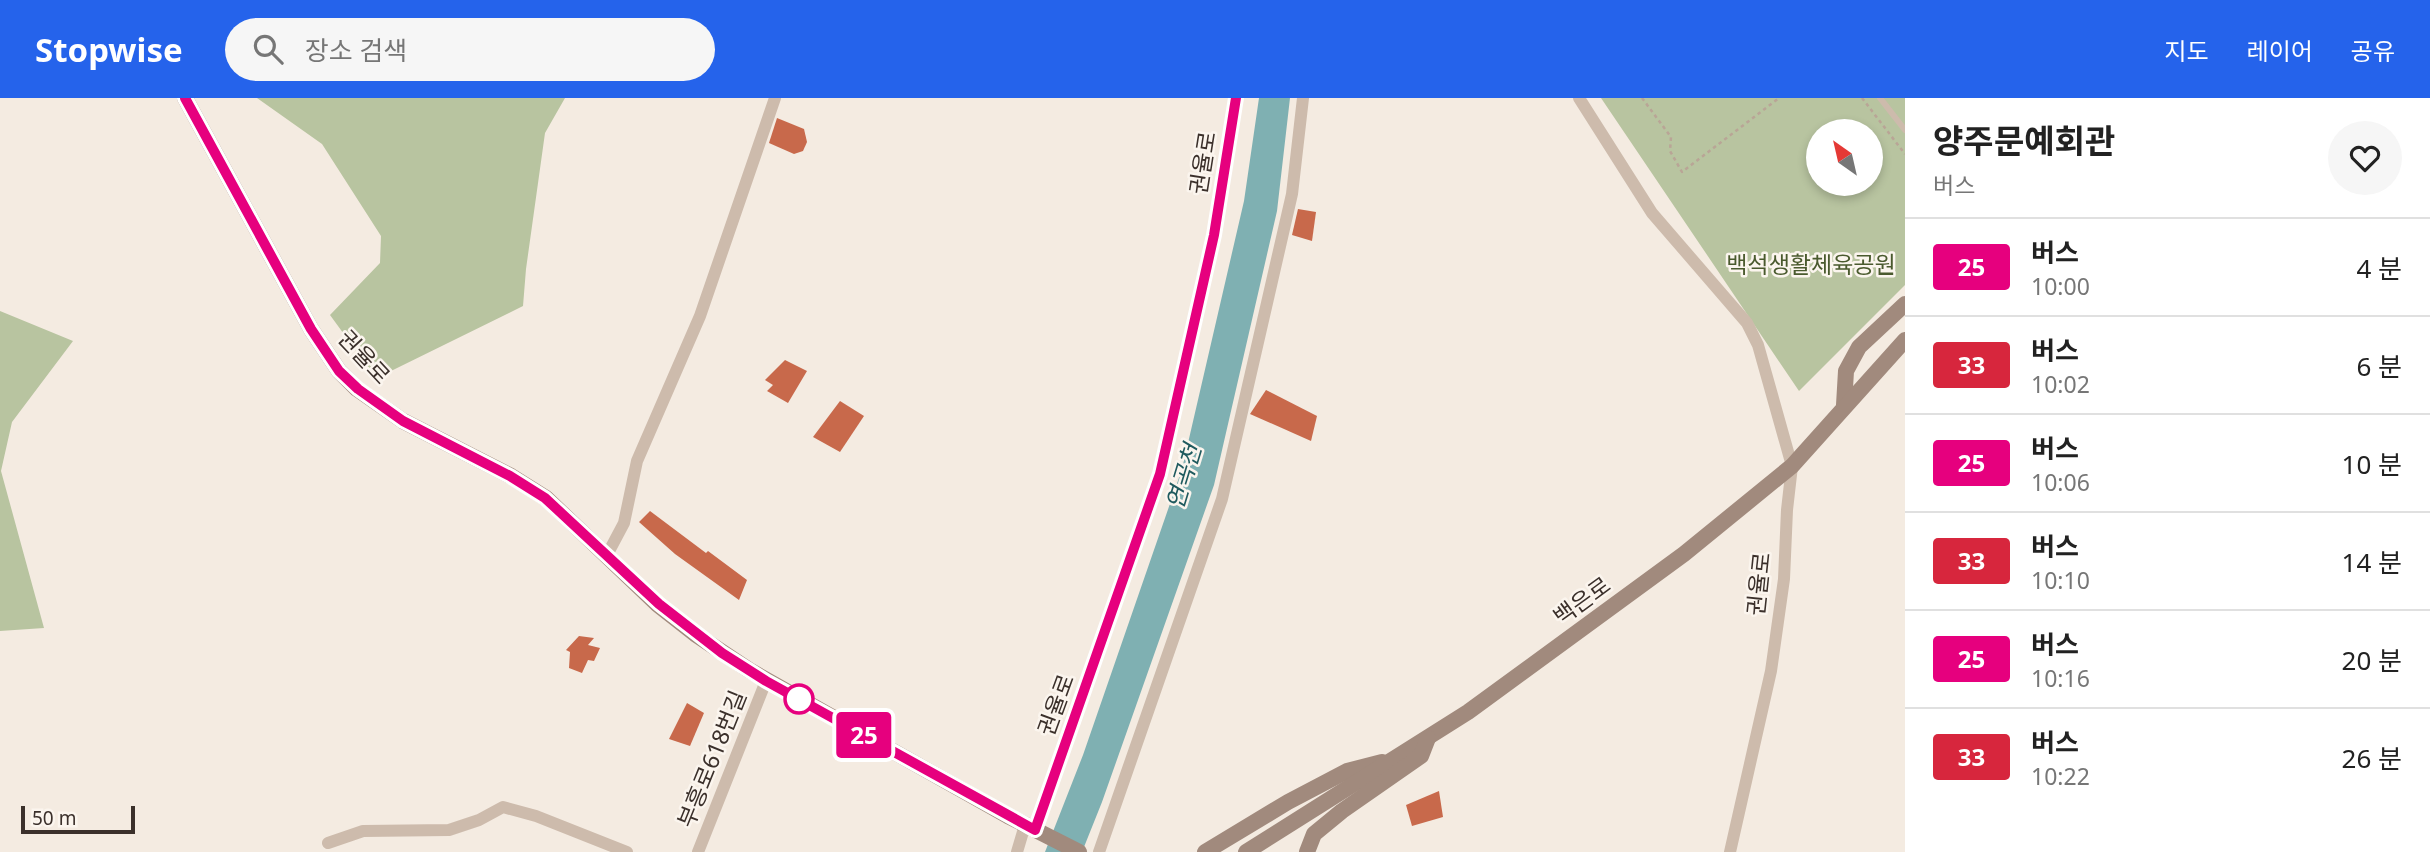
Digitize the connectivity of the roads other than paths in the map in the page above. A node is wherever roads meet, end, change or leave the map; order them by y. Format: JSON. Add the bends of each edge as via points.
{"nodes":[{"id":1,"x":185,"y":98,"type":"edge"},
{"id":2,"x":775,"y":98,"type":"edge"},
{"id":3,"x":1236,"y":98,"type":"edge"},
{"id":4,"x":1303,"y":98,"type":"edge"},
{"id":5,"x":1579,"y":98,"type":"edge"},
{"id":6,"x":1880,"y":98,"type":"edge"},
{"id":7,"x":1905,"y":130,"type":"edge"},
{"id":8,"x":1905,"y":304,"type":"edge"},
{"id":9,"x":1905,"y":340,"type":"edge"},
{"id":10,"x":1844,"y":405,"type":"junction"},
{"id":11,"x":1792,"y":466,"type":"junction"},
{"id":12,"x":607,"y":555,"type":"junction"},
{"id":13,"x":766,"y":681,"type":"junction"},
{"id":14,"x":1428,"y":738,"type":"junction"},
{"id":15,"x":1394,"y":759,"type":"junction"},
{"id":16,"x":1030,"y":828,"type":"junction"},
{"id":17,"x":328,"y":844,"type":"dead end"},
{"id":18,"x":627,"y":852,"type":"edge"},
{"id":19,"x":698,"y":852,"type":"edge"},
{"id":20,"x":1017,"y":852,"type":"edge"},
{"id":21,"x":1079,"y":852,"type":"edge"},
{"id":22,"x":1100,"y":852,"type":"edge"},
{"id":23,"x":1205,"y":852,"type":"edge"},
{"id":24,"x":1246,"y":852,"type":"edge"},
{"id":25,"x":1307,"y":852,"type":"edge"},
{"id":26,"x":1730,"y":852,"type":"edge"}],
"edges":[{"from":1,"to":12,"type":"main road","name":"권율로","via":[[311,329],[339,371],[381,407],[531,488]]},
{"from":2,"to":12,"type":"street","via":[[700,316],[637,461],[624,523]]},
{"from":3,"to":16,"type":"street","name":"권율로","via":[[1214,235],[1160,474]]},
{"from":4,"to":22,"type":"street","via":[[1293,194],[1222,499]]},
{"from":5,"to":11,"type":"street","name":"권율로","via":[[1652,213],[1747,323],[1758,345]]},
{"from":6,"to":7,"type":"lane"},
{"from":8,"to":10,"type":"main road","via":[[1859,347],[1846,371]]},
{"from":9,"to":10,"type":"main road","name":"백은로"},
{"from":10,"to":11,"type":"main road","name":"백은로"},
{"from":11,"to":14,"type":"main road","name":"백은로","via":[[1685,554]]},
{"from":11,"to":26,"type":"street","name":"권율로","via":[[1784,579],[1771,671]]},
{"from":12,"to":13,"type":"main road","name":"권율로","via":[[695,634]]},
{"from":13,"to":16,"type":"main road","name":"권율로"},
{"from":13,"to":19,"type":"street","name":"부흥로618번길"},
{"from":14,"to":15,"type":"main road","name":"백은로"},
{"from":14,"to":25,"type":"main road","via":[[1421,756],[1314,834]]},
{"from":15,"to":23,"type":"main road","via":[[1347,771]]},
{"from":15,"to":24,"type":"main road","name":"백은로"},
{"from":16,"to":20,"type":"street"},
{"from":16,"to":21,"type":"main road"},
{"from":17,"to":18,"type":"street","via":[[363,831],[449,830],[503,807]]}]}
